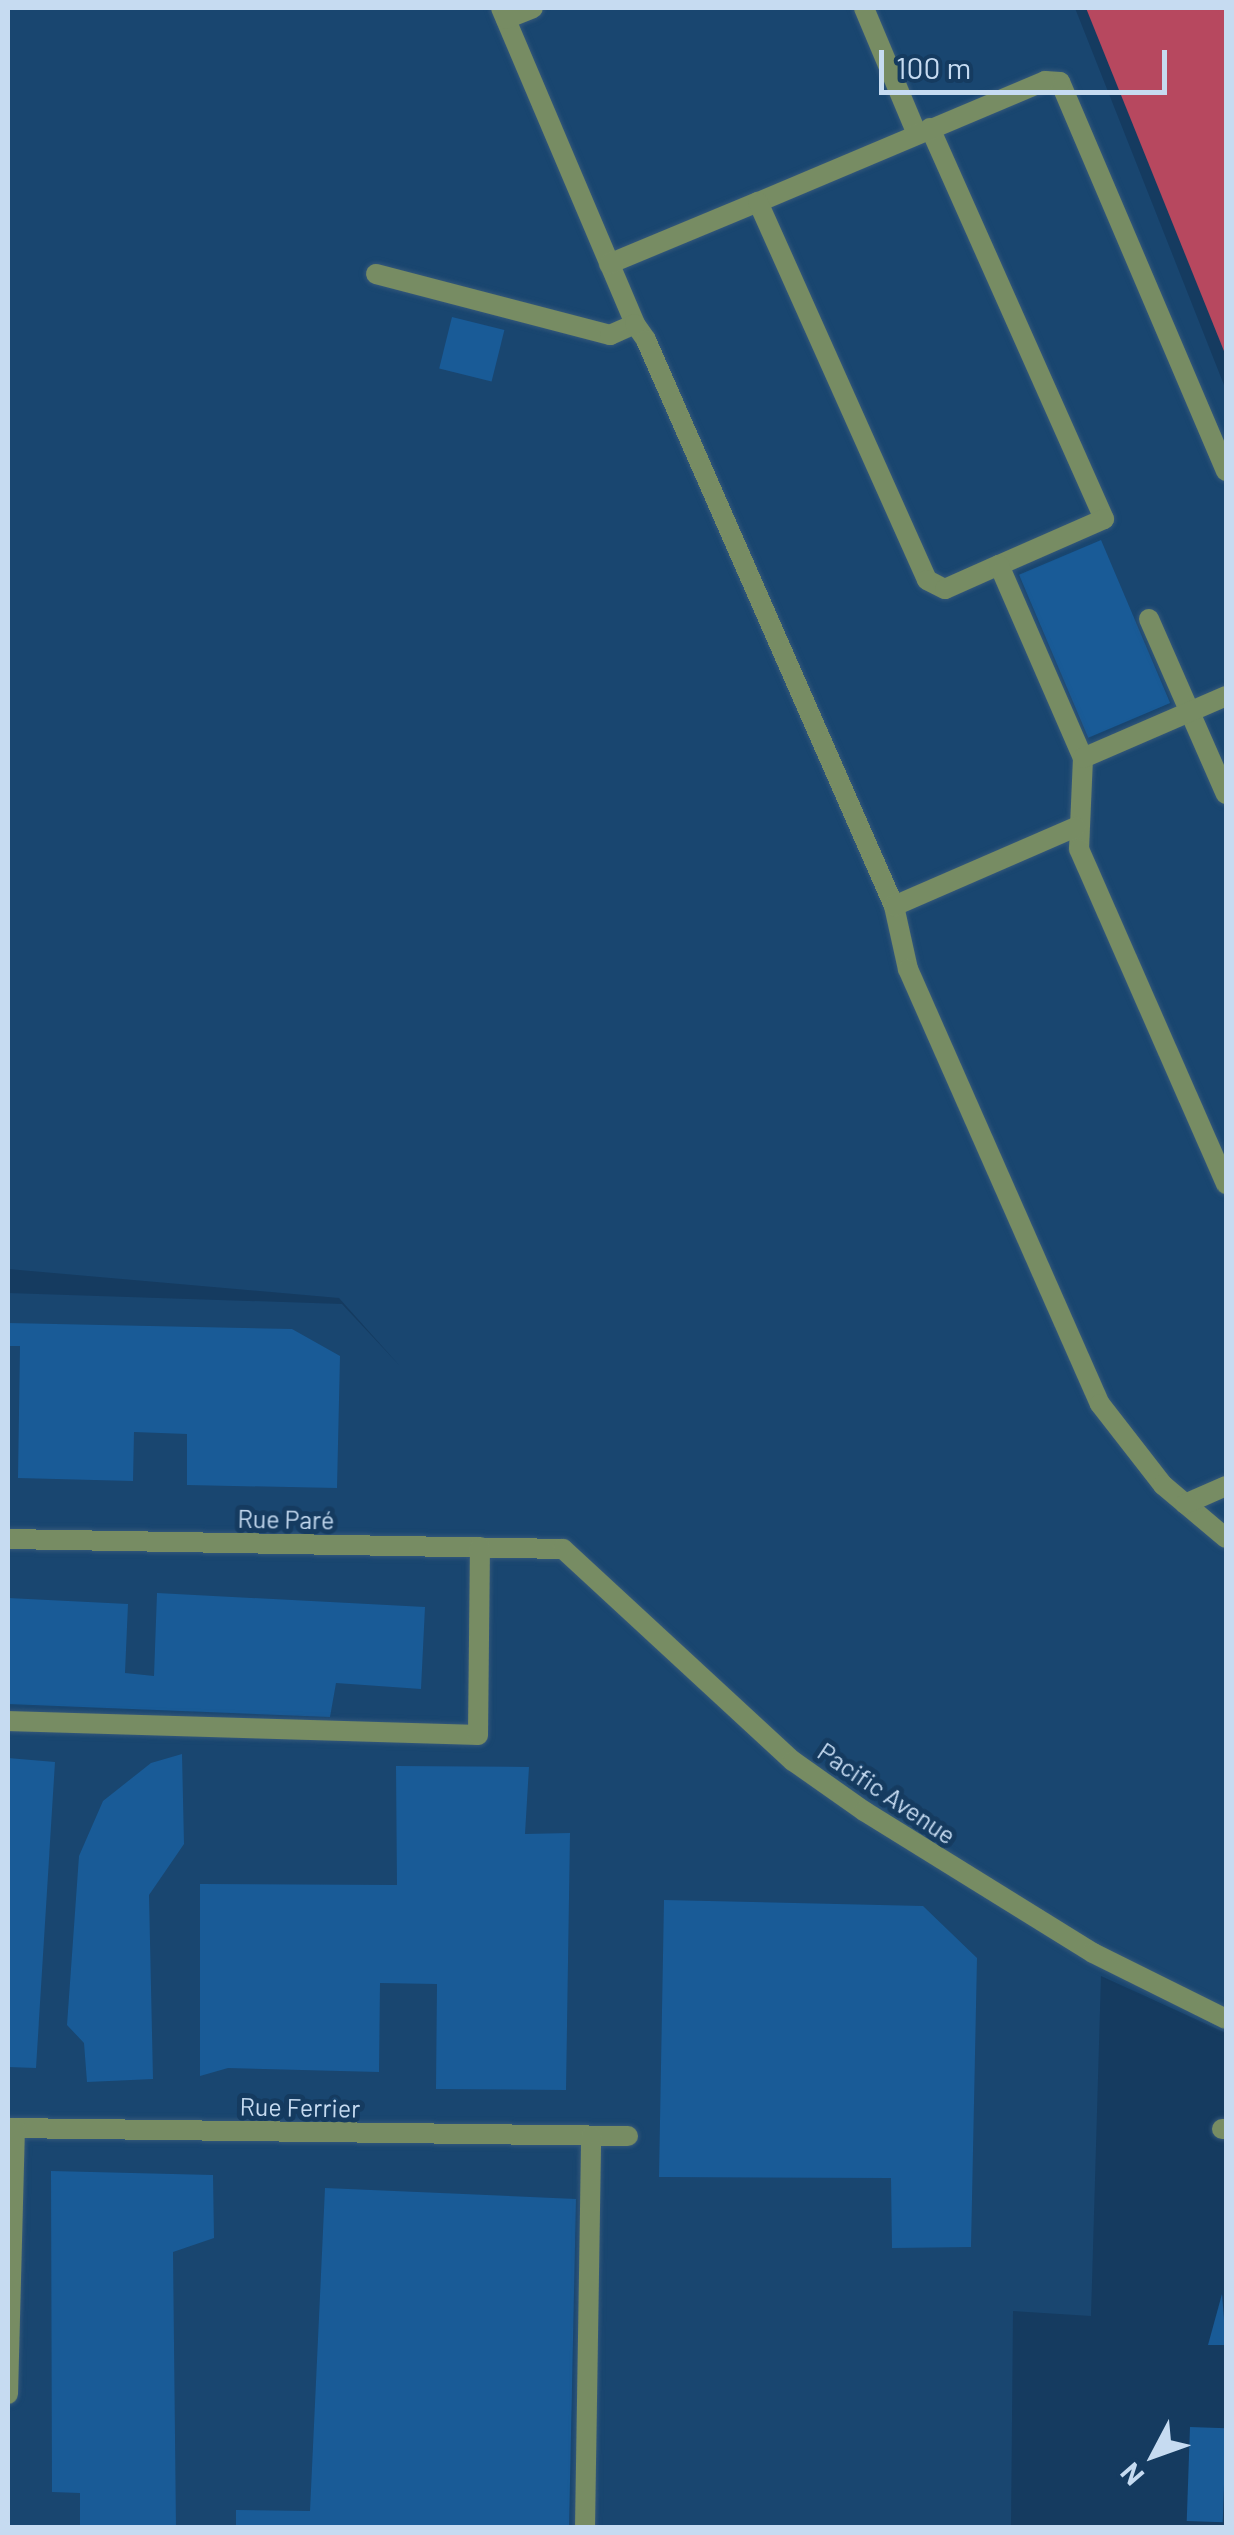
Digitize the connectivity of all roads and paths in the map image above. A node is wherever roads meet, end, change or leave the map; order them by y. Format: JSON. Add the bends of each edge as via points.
{"nodes":[{"id":1,"x":533,"y":8,"type":"edge"},
{"id":2,"x":864,"y":8,"type":"edge"},
{"id":3,"x":504,"y":13,"type":"edge"},
{"id":4,"x":923,"y":131,"type":"junction"},
{"id":5,"x":758,"y":202,"type":"junction"},
{"id":6,"x":609,"y":264,"type":"junction"},
{"id":7,"x":376,"y":274,"type":"dead end"},
{"id":8,"x":635,"y":324,"type":"junction"},
{"id":9,"x":1226,"y":471,"type":"edge"},
{"id":10,"x":999,"y":565,"type":"junction"},
{"id":11,"x":1149,"y":619,"type":"dead end"},
{"id":12,"x":1226,"y":696,"type":"edge"},
{"id":13,"x":1190,"y":712,"type":"junction"},
{"id":14,"x":1083,"y":758,"type":"junction"},
{"id":15,"x":1226,"y":794,"type":"edge"},
{"id":16,"x":1076,"y":826,"type":"junction"},
{"id":17,"x":894,"y":906,"type":"junction"},
{"id":18,"x":1226,"y":1184,"type":"edge"},
{"id":19,"x":1226,"y":1486,"type":"edge"},
{"id":20,"x":1185,"y":1504,"type":"junction"},
{"id":21,"x":1226,"y":1538,"type":"edge"},
{"id":22,"x":8,"y":1539,"type":"edge"},
{"id":23,"x":480,"y":1547,"type":"junction"},
{"id":24,"x":564,"y":1549,"type":"joint"},
{"id":25,"x":8,"y":1721,"type":"edge"},
{"id":26,"x":1226,"y":2019,"type":"edge"},
{"id":27,"x":11,"y":2128,"type":"edge"},
{"id":28,"x":591,"y":2136,"type":"junction"},
{"id":29,"x":628,"y":2136,"type":"dead end"},
{"id":30,"x":8,"y":2394,"type":"edge"},
{"id":31,"x":585,"y":2528,"type":"edge"}],
"edges":[{"from":1,"to":3,"type":"street"},
{"from":2,"to":4,"type":"street"},
{"from":3,"to":6,"type":"street"},
{"from":4,"to":5,"type":"street"},
{"from":4,"to":9,"type":"street","via":[[1045,81],[1066,86]]},
{"from":4,"to":10,"type":"street","via":[[1104,519]]},
{"from":5,"to":6,"type":"street"},
{"from":5,"to":10,"type":"street","via":[[926,580],[945,589]]},
{"from":6,"to":8,"type":"street"},
{"from":7,"to":8,"type":"street","via":[[610,335]]},
{"from":8,"to":17,"type":"street"},
{"from":10,"to":14,"type":"street"},
{"from":11,"to":13,"type":"street"},
{"from":12,"to":13,"type":"street"},
{"from":13,"to":14,"type":"street"},
{"from":13,"to":15,"type":"street"},
{"from":14,"to":16,"type":"street"},
{"from":16,"to":17,"type":"street"},
{"from":16,"to":18,"type":"street","via":[[1080,849]]},
{"from":17,"to":20,"type":"street","via":[[908,969],[1100,1404],[1128,1445]]},
{"from":19,"to":20,"type":"street"},
{"from":20,"to":21,"type":"street"},
{"from":22,"to":23,"type":"street","name":"Rue Paré"},
{"from":23,"to":24,"type":"street","name":"Rue Paré"},
{"from":23,"to":25,"type":"street","via":[[478,1734]]},
{"from":24,"to":26,"type":"street","name":"Pacific Avenue","via":[[793,1761],[1093,1953]]},
{"from":27,"to":28,"type":"street","name":"Rue Ferrier"},
{"from":27,"to":30,"type":"street"},
{"from":28,"to":29,"type":"street","name":"Rue Ferrier"},
{"from":28,"to":31,"type":"street"}]}
